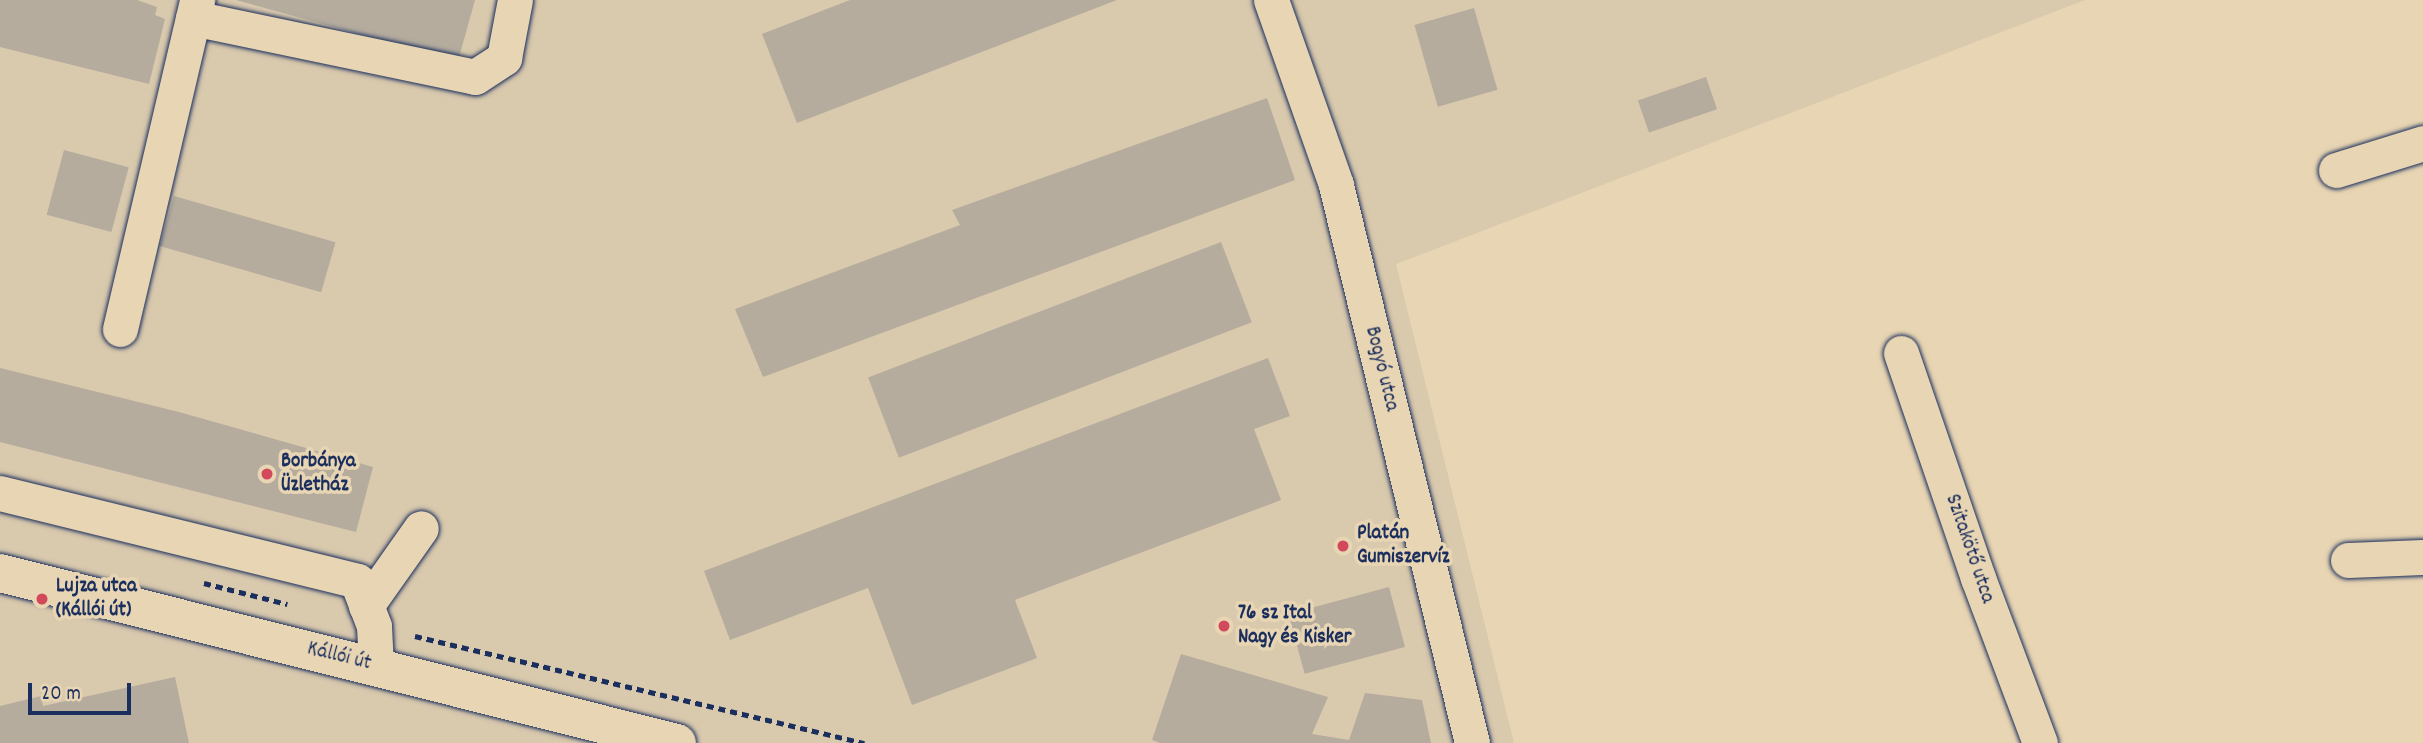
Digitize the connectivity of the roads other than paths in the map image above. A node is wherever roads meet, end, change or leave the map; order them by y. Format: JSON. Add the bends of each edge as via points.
{"nodes":[{"id":1,"x":515,"y":0,"type":"edge"},
{"id":2,"x":1271,"y":0,"type":"edge"},
{"id":3,"x":195,"y":9,"type":"edge"},
{"id":4,"x":2423,"y":143,"type":"edge"},
{"id":5,"x":2336,"y":170,"type":"dead end"},
{"id":6,"x":120,"y":328,"type":"dead end"},
{"id":7,"x":1901,"y":353,"type":"dead end"},
{"id":8,"x":0,"y":493,"type":"edge"},
{"id":9,"x":421,"y":528,"type":"dead end"},
{"id":10,"x":2423,"y":557,"type":"edge"},
{"id":11,"x":2347,"y":560,"type":"dead end"},
{"id":12,"x":0,"y":572,"type":"edge"},
{"id":13,"x":370,"y":616,"type":"junction"},
{"id":14,"x":376,"y":667,"type":"junction"},
{"id":15,"x":677,"y":743,"type":"edge"},
{"id":16,"x":1472,"y":743,"type":"edge"},
{"id":17,"x":2040,"y":743,"type":"edge"}],
"edges":[{"from":1,"to":3,"type":"street","via":[[504,58],[475,77]]},
{"from":2,"to":16,"type":"street","name":"Bogyó utca","via":[[1336,185]]},
{"from":3,"to":6,"type":"street"},
{"from":4,"to":5,"type":"street"},
{"from":7,"to":17,"type":"street","name":"Szitakötő utca"},
{"from":8,"to":13,"type":"street","via":[[357,582]]},
{"from":9,"to":13,"type":"street"},
{"from":10,"to":11,"type":"street"},
{"from":12,"to":14,"type":"main road","name":"Kállói út"},
{"from":13,"to":14,"type":"street"},
{"from":14,"to":15,"type":"main road","name":"Kállói út"}]}
